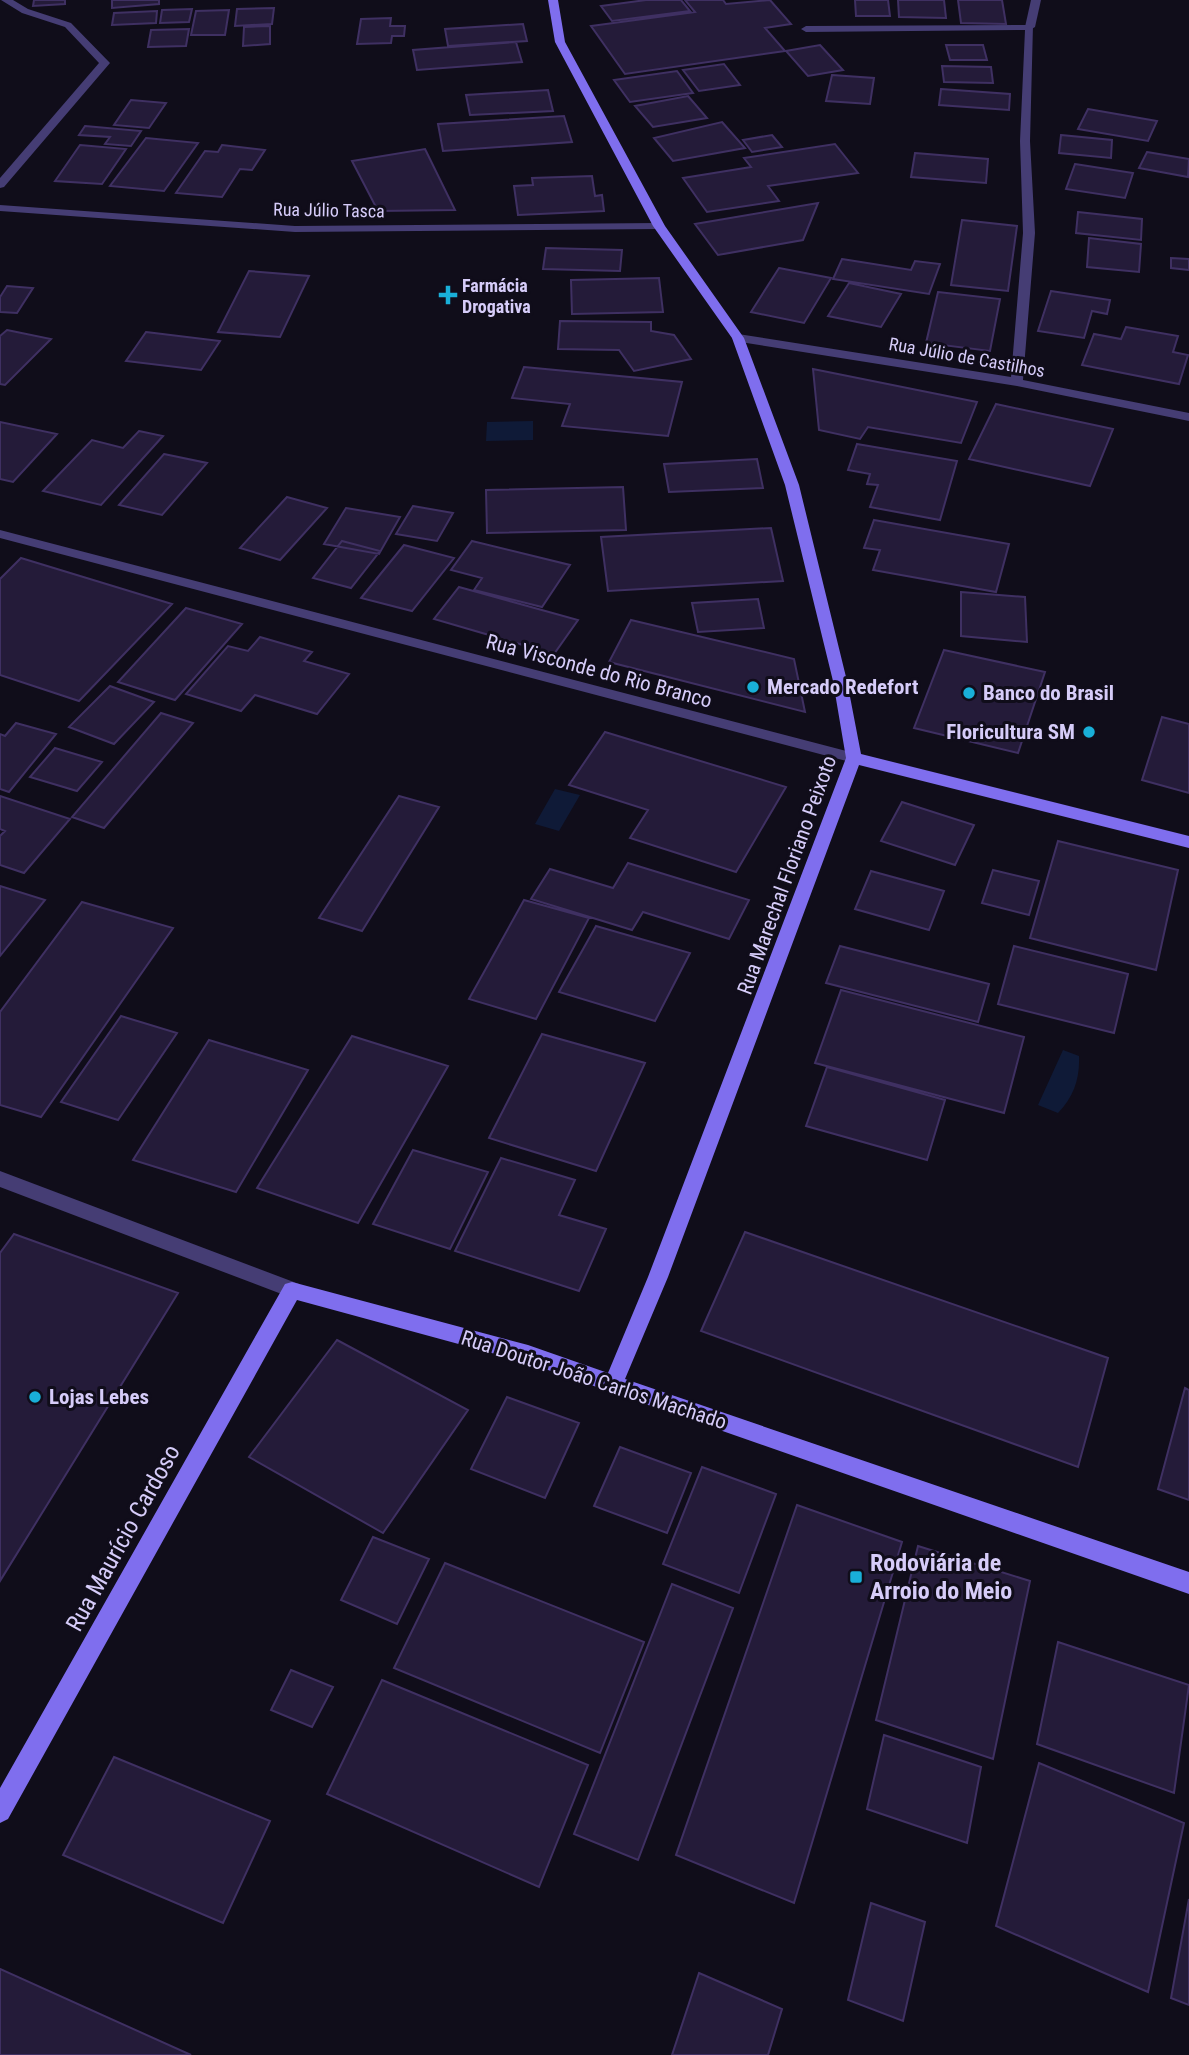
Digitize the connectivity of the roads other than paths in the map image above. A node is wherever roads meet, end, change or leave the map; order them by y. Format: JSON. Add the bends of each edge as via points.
{"nodes":[{"id":1,"x":6,"y":0,"type":"edge"},
{"id":2,"x":553,"y":0,"type":"edge"},
{"id":3,"x":1036,"y":0,"type":"edge"},
{"id":4,"x":1030,"y":27,"type":"junction"},
{"id":5,"x":806,"y":29,"type":"dead end"},
{"id":6,"x":0,"y":185,"type":"edge"},
{"id":7,"x":0,"y":208,"type":"edge"},
{"id":8,"x":659,"y":226,"type":"junction"},
{"id":9,"x":738,"y":338,"type":"junction"},
{"id":10,"x":1017,"y":382,"type":"junction"},
{"id":11,"x":1189,"y":417,"type":"edge"},
{"id":12,"x":0,"y":534,"type":"edge"},
{"id":13,"x":854,"y":758,"type":"junction"},
{"id":14,"x":1189,"y":842,"type":"edge"},
{"id":15,"x":0,"y":1180,"type":"edge"},
{"id":16,"x":292,"y":1290,"type":"junction"},
{"id":17,"x":613,"y":1384,"type":"junction"},
{"id":18,"x":1189,"y":1583,"type":"edge"},
{"id":19,"x":0,"y":1811,"type":"edge"}],
"edges":[{"from":1,"to":6,"type":"street","via":[[68,25],[105,63]]},
{"from":2,"to":8,"type":"main road","name":"Rua Marechal Floriano Peixoto","via":[[560,43]]},
{"from":3,"to":4,"type":"street"},
{"from":4,"to":5,"type":"street"},
{"from":4,"to":10,"type":"street","via":[[1025,141],[1029,233]]},
{"from":7,"to":8,"type":"street","name":"Rua Júlio Tasca","via":[[295,229]]},
{"from":8,"to":9,"type":"main road","name":"Rua Marechal Floriano Peixoto"},
{"from":9,"to":10,"type":"street","name":"Rua Júlio de Castilhos"},
{"from":9,"to":13,"type":"main road","name":"Rua Marechal Floriano Peixoto","via":[[792,485]]},
{"from":10,"to":11,"type":"street","name":"Rua Júlio de Castilhos"},
{"from":12,"to":13,"type":"street","name":"Rua Visconde do Rio Branco"},
{"from":13,"to":14,"type":"main road","name":"Rua Visconde do Rio Branco"},
{"from":13,"to":17,"type":"main road","name":"Rua Marechal Floriano Peixoto","via":[[658,1277]]},
{"from":15,"to":16,"type":"street","name":"Rua Doutor João Carlos Machado"},
{"from":16,"to":17,"type":"main road","name":"Rua Doutor João Carlos Machado","via":[[528,1354]]},
{"from":16,"to":19,"type":"main road","name":"Rua Maurício Cardoso"},
{"from":17,"to":18,"type":"main road","name":"Rua Doutor João Carlos Machado"}]}
